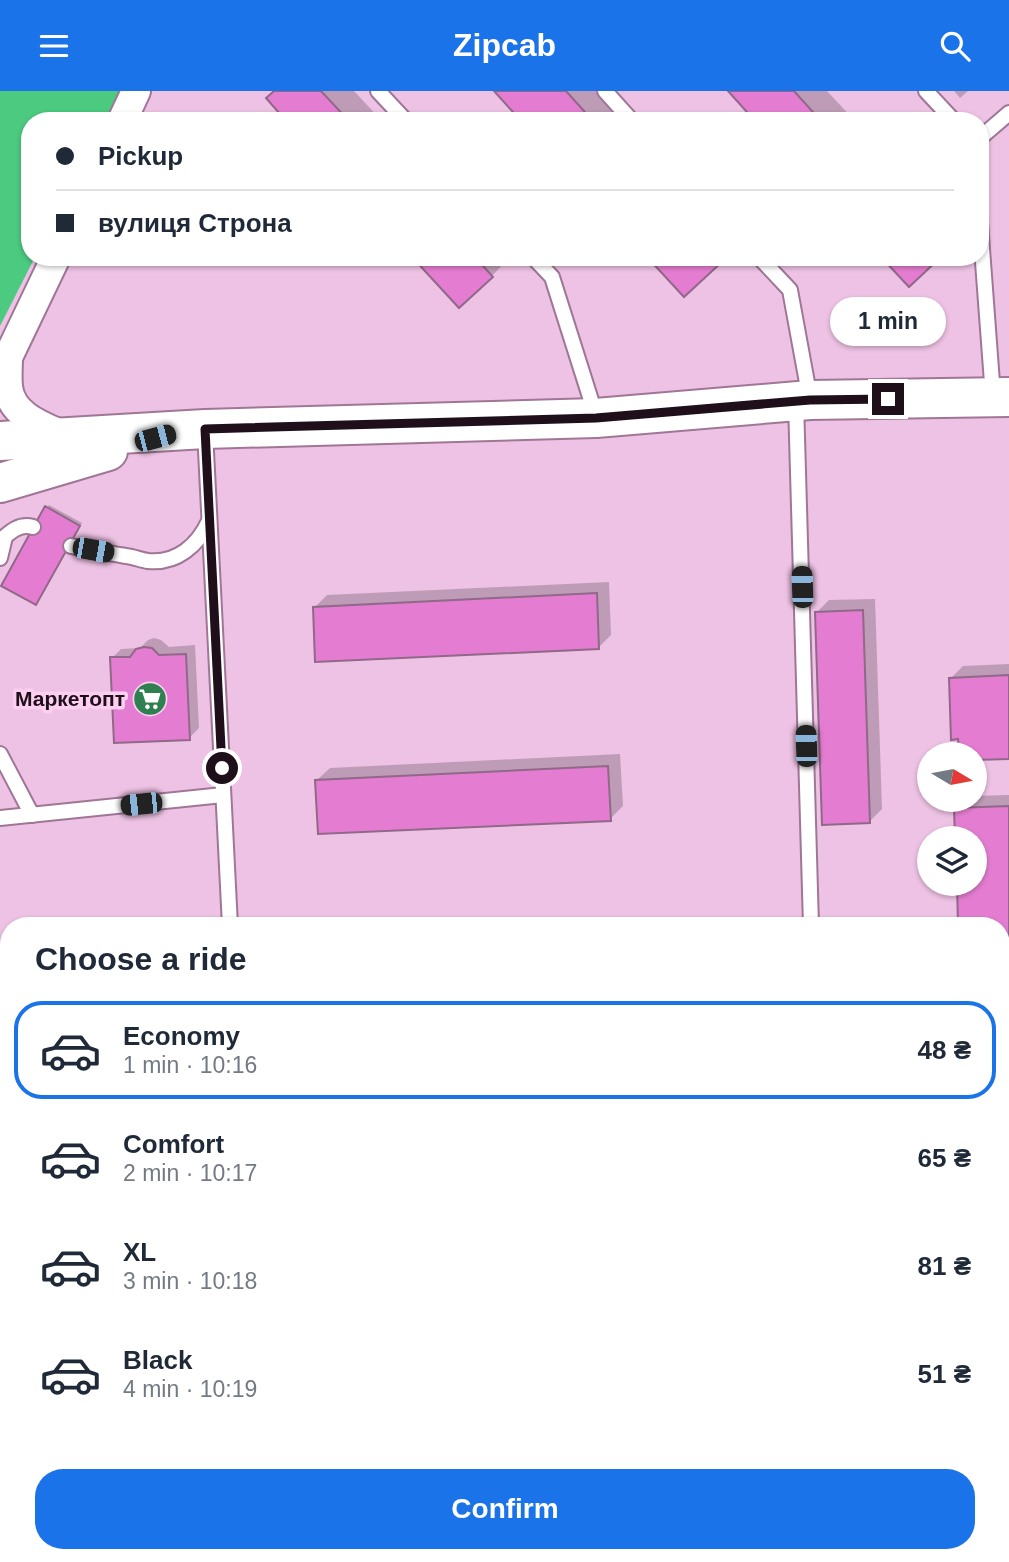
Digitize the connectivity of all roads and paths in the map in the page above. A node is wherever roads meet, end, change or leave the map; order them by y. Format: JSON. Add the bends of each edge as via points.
{"nodes":[{"id":1,"x":136,"y":91,"type":"edge"},
{"id":2,"x":378,"y":91,"type":"edge"},
{"id":3,"x":605,"y":91,"type":"edge"},
{"id":4,"x":926,"y":91,"type":"edge"},
{"id":5,"x":126,"y":112,"type":"edge"},
{"id":6,"x":398,"y":112,"type":"edge"},
{"id":7,"x":624,"y":112,"type":"edge"},
{"id":8,"x":946,"y":112,"type":"edge"},
{"id":9,"x":1009,"y":113,"type":"edge"},
{"id":10,"x":989,"y":130,"type":"edge"},
{"id":11,"x":52,"y":266,"type":"edge"},
{"id":12,"x":542,"y":266,"type":"edge"},
{"id":13,"x":767,"y":266,"type":"edge"},
{"id":14,"x":985,"y":266,"type":"edge"},
{"id":15,"x":4,"y":366,"type":"edge"},
{"id":16,"x":1001,"y":397,"type":"edge"},
{"id":17,"x":803,"y":401,"type":"junction"},
{"id":18,"x":596,"y":418,"type":"junction"},
{"id":19,"x":193,"y":430,"type":"junction"},
{"id":20,"x":67,"y":437,"type":"junction"},
{"id":21,"x":0,"y":441,"type":"edge"},
{"id":22,"x":9,"y":482,"type":"edge"},
{"id":23,"x":209,"y":519,"type":"junction"},
{"id":24,"x":33,"y":527,"type":"dead end"},
{"id":25,"x":2,"y":539,"type":"edge"},
{"id":26,"x":71,"y":546,"type":"dead end"},
{"id":27,"x":0,"y":558,"type":"edge"},
{"id":28,"x":0,"y":754,"type":"edge"},
{"id":29,"x":223,"y":795,"type":"junction"},
{"id":30,"x":32,"y":815,"type":"junction"},
{"id":31,"x":0,"y":818,"type":"edge"},
{"id":32,"x":230,"y":917,"type":"edge"},
{"id":33,"x":811,"y":917,"type":"edge"}],
"edges":[{"from":1,"to":5,"type":"street"},
{"from":2,"to":6,"type":"lane"},
{"from":3,"to":7,"type":"lane"},
{"from":4,"to":8,"type":"lane"},
{"from":9,"to":10,"type":"lane"},
{"from":11,"to":15,"type":"street"},
{"from":12,"to":18,"type":"lane","via":[[552,277]]},
{"from":13,"to":17,"type":"lane","via":[[790,290]]},
{"from":14,"to":16,"type":"lane"},
{"from":15,"to":20,"type":"street","via":[[11,399],[23,414]]},
{"from":16,"to":17,"type":"street"},
{"from":17,"to":18,"type":"street"},
{"from":17,"to":33,"type":"lane"},
{"from":18,"to":19,"type":"street"},
{"from":19,"to":20,"type":"street"},
{"from":19,"to":22,"type":"street","via":[[75,459]]},
{"from":19,"to":23,"type":"lane"},
{"from":20,"to":21,"type":"street"},
{"from":23,"to":26,"type":"lane","via":[[193,546],[164,560]]},
{"from":23,"to":29,"type":"lane"},
{"from":24,"to":25,"type":"lane","via":[[19,527]]},
{"from":25,"to":27,"type":"lane"},
{"from":28,"to":30,"type":"lane"},
{"from":29,"to":30,"type":"lane"},
{"from":29,"to":32,"type":"lane"},
{"from":30,"to":31,"type":"lane"}]}
